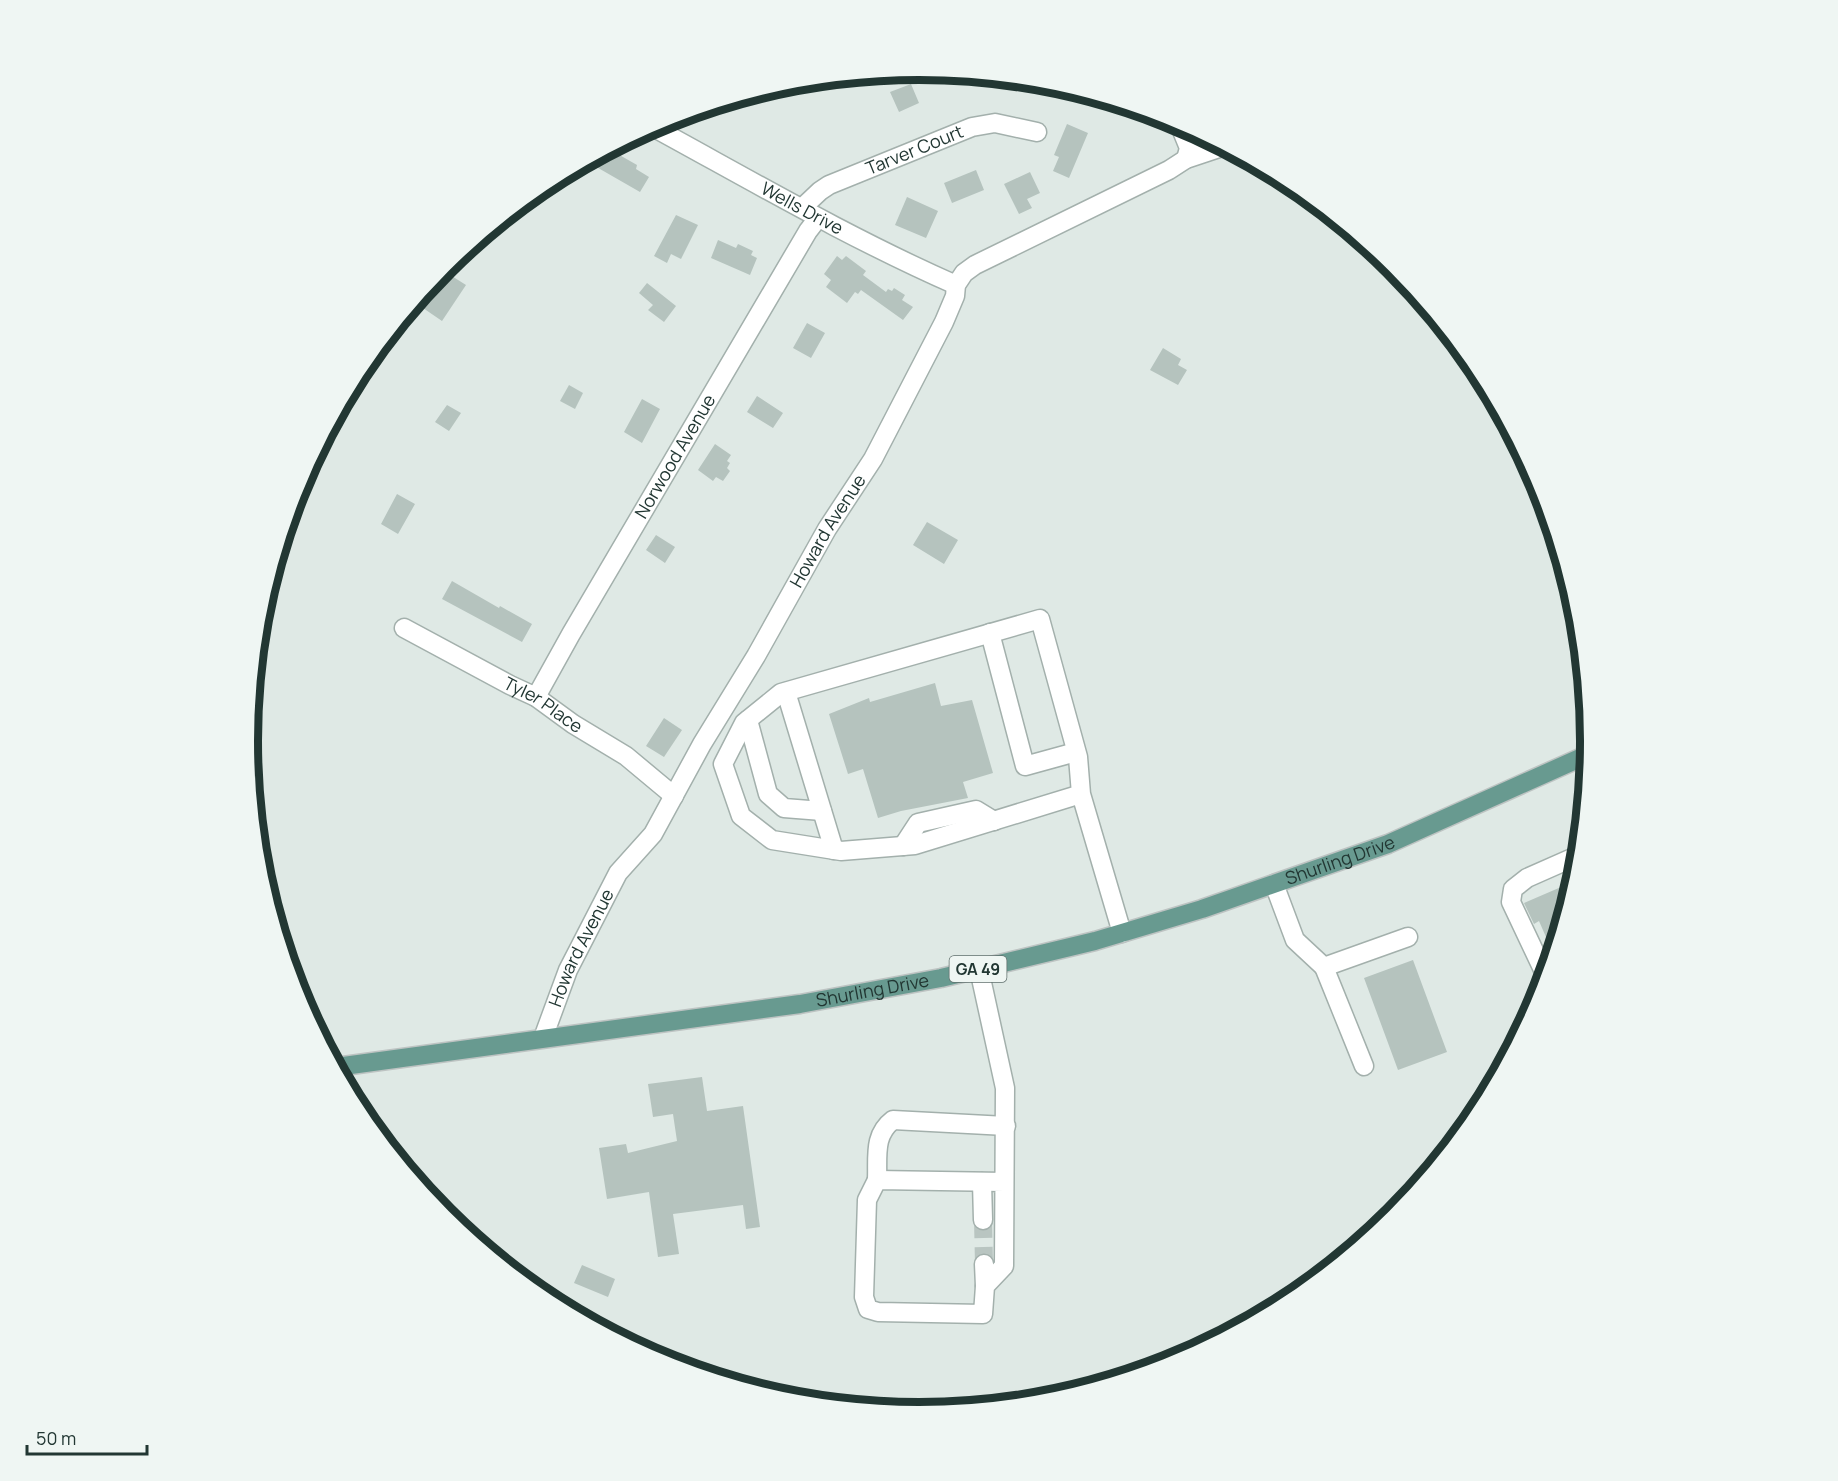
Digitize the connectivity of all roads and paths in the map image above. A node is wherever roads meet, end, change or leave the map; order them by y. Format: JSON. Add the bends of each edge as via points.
{"nodes":[{"id":1,"x":662,"y":132,"type":"edge"},
{"id":2,"x":1037,"y":132,"type":"dead end"},
{"id":3,"x":1184,"y":135,"type":"edge"},
{"id":4,"x":1214,"y":150,"type":"edge"},
{"id":5,"x":1186,"y":159,"type":"junction"},
{"id":6,"x":810,"y":213,"type":"junction"},
{"id":7,"x":956,"y":285,"type":"junction"},
{"id":8,"x":404,"y":628,"type":"dead end"},
{"id":9,"x":990,"y":633,"type":"junction"},
{"id":10,"x":786,"y":692,"type":"junction"},
{"id":11,"x":536,"y":697,"type":"junction"},
{"id":12,"x":748,"y":720,"type":"junction"},
{"id":13,"x":1076,"y":752,"type":"junction"},
{"id":14,"x":1580,"y":758,"type":"edge"},
{"id":15,"x":723,"y":764,"type":"junction"},
{"id":16,"x":687,"y":772,"type":"junction"},
{"id":17,"x":1081,"y":794,"type":"junction"},
{"id":18,"x":674,"y":796,"type":"junction"},
{"id":19,"x":822,"y":811,"type":"junction"},
{"id":20,"x":834,"y":850,"type":"junction"},
{"id":21,"x":1569,"y":860,"type":"edge"},
{"id":22,"x":1274,"y":884,"type":"junction"},
{"id":23,"x":1122,"y":933,"type":"junction"},
{"id":24,"x":1408,"y":937,"type":"dead end"},
{"id":25,"x":1541,"y":965,"type":"edge"},
{"id":26,"x":1324,"y":967,"type":"junction"},
{"id":27,"x":979,"y":969,"type":"junction"},
{"id":28,"x":543,"y":1038,"type":"junction"},
{"id":29,"x":344,"y":1066,"type":"edge"},
{"id":30,"x":1364,"y":1066,"type":"dead end"},
{"id":31,"x":1006,"y":1126,"type":"junction"},
{"id":32,"x":877,"y":1180,"type":"junction"},
{"id":33,"x":982,"y":1182,"type":"junction"},
{"id":34,"x":1004,"y":1182,"type":"junction"},
{"id":35,"x":983,"y":1220,"type":"tunnel mouth"},
{"id":36,"x":984,"y":1264,"type":"tunnel mouth"},
{"id":37,"x":985,"y":1286,"type":"junction"}],
"edges":[{"from":1,"to":6,"type":"street","name":"Wells Drive"},
{"from":2,"to":6,"type":"street","name":"Tarver Court","via":[[995,123],[972,127],[829,185],[820,190]]},
{"from":3,"to":5,"type":"street","via":[[1189,148]]},
{"from":4,"to":5,"type":"street","name":"Howard Avenue"},
{"from":5,"to":7,"type":"street","name":"Howard Avenue","via":[[975,265]]},
{"from":6,"to":7,"type":"street","name":"Wells Drive"},
{"from":6,"to":11,"type":"street","name":"Norwood Avenue"},
{"from":7,"to":16,"type":"street","name":"Howard Avenue","via":[[944,322],[873,459],[827,528]]},
{"from":8,"to":11,"type":"street","name":"Tyler Place"},
{"from":9,"to":10,"type":"street"},
{"from":9,"to":13,"type":"street","via":[[1040,619]]},
{"from":9,"to":13,"type":"street","via":[[1025,766]]},
{"from":10,"to":12,"type":"street"},
{"from":10,"to":19,"type":"street"},
{"from":11,"to":18,"type":"street","name":"Tyler Place","via":[[626,756]]},
{"from":12,"to":15,"type":"street"},
{"from":12,"to":19,"type":"street","via":[[768,794],[784,808]]},
{"from":13,"to":17,"type":"street"},
{"from":14,"to":22,"type":"main road","name":"Shurling Drive","number":"GA 49","via":[[1388,844]]},
{"from":15,"to":16,"type":"street"},
{"from":15,"to":20,"type":"street","via":[[741,816],[772,840]]},
{"from":16,"to":18,"type":"street","name":"Howard Avenue"},
{"from":17,"to":20,"type":"street","via":[[915,845]]},
{"from":17,"to":23,"type":"street"},
{"from":18,"to":28,"type":"street","name":"Howard Avenue","via":[[653,834],[618,873],[568,970]]},
{"from":19,"to":20,"type":"street"},
{"from":21,"to":25,"type":"street","via":[[1527,878],[1513,889],[1511,902]]},
{"from":22,"to":23,"type":"main road","name":"Shurling Drive","number":"GA 49"},
{"from":22,"to":26,"type":"street","via":[[1295,940]]},
{"from":23,"to":27,"type":"main road","name":"Shurling Drive","number":"GA 49"},
{"from":24,"to":26,"type":"street"},
{"from":26,"to":30,"type":"street"},
{"from":27,"to":28,"type":"main road","name":"Shurling Drive","number":"GA 49","via":[[800,1004]]},
{"from":27,"to":31,"type":"street","via":[[1005,1088]]},
{"from":28,"to":29,"type":"main road","name":"Shurling Drive","number":"GA 49"},
{"from":31,"to":32,"type":"street","via":[[893,1120],[879,1136]]},
{"from":31,"to":34,"type":"street"},
{"from":32,"to":33,"type":"street"},
{"from":32,"to":37,"type":"street","via":[[867,1200],[864,1298],[868,1309],[983,1314]]},
{"from":33,"to":34,"type":"street"},
{"from":33,"to":35,"type":"street"},
{"from":34,"to":37,"type":"street","via":[[1004,1266]]},
{"from":36,"to":37,"type":"street"}]}
